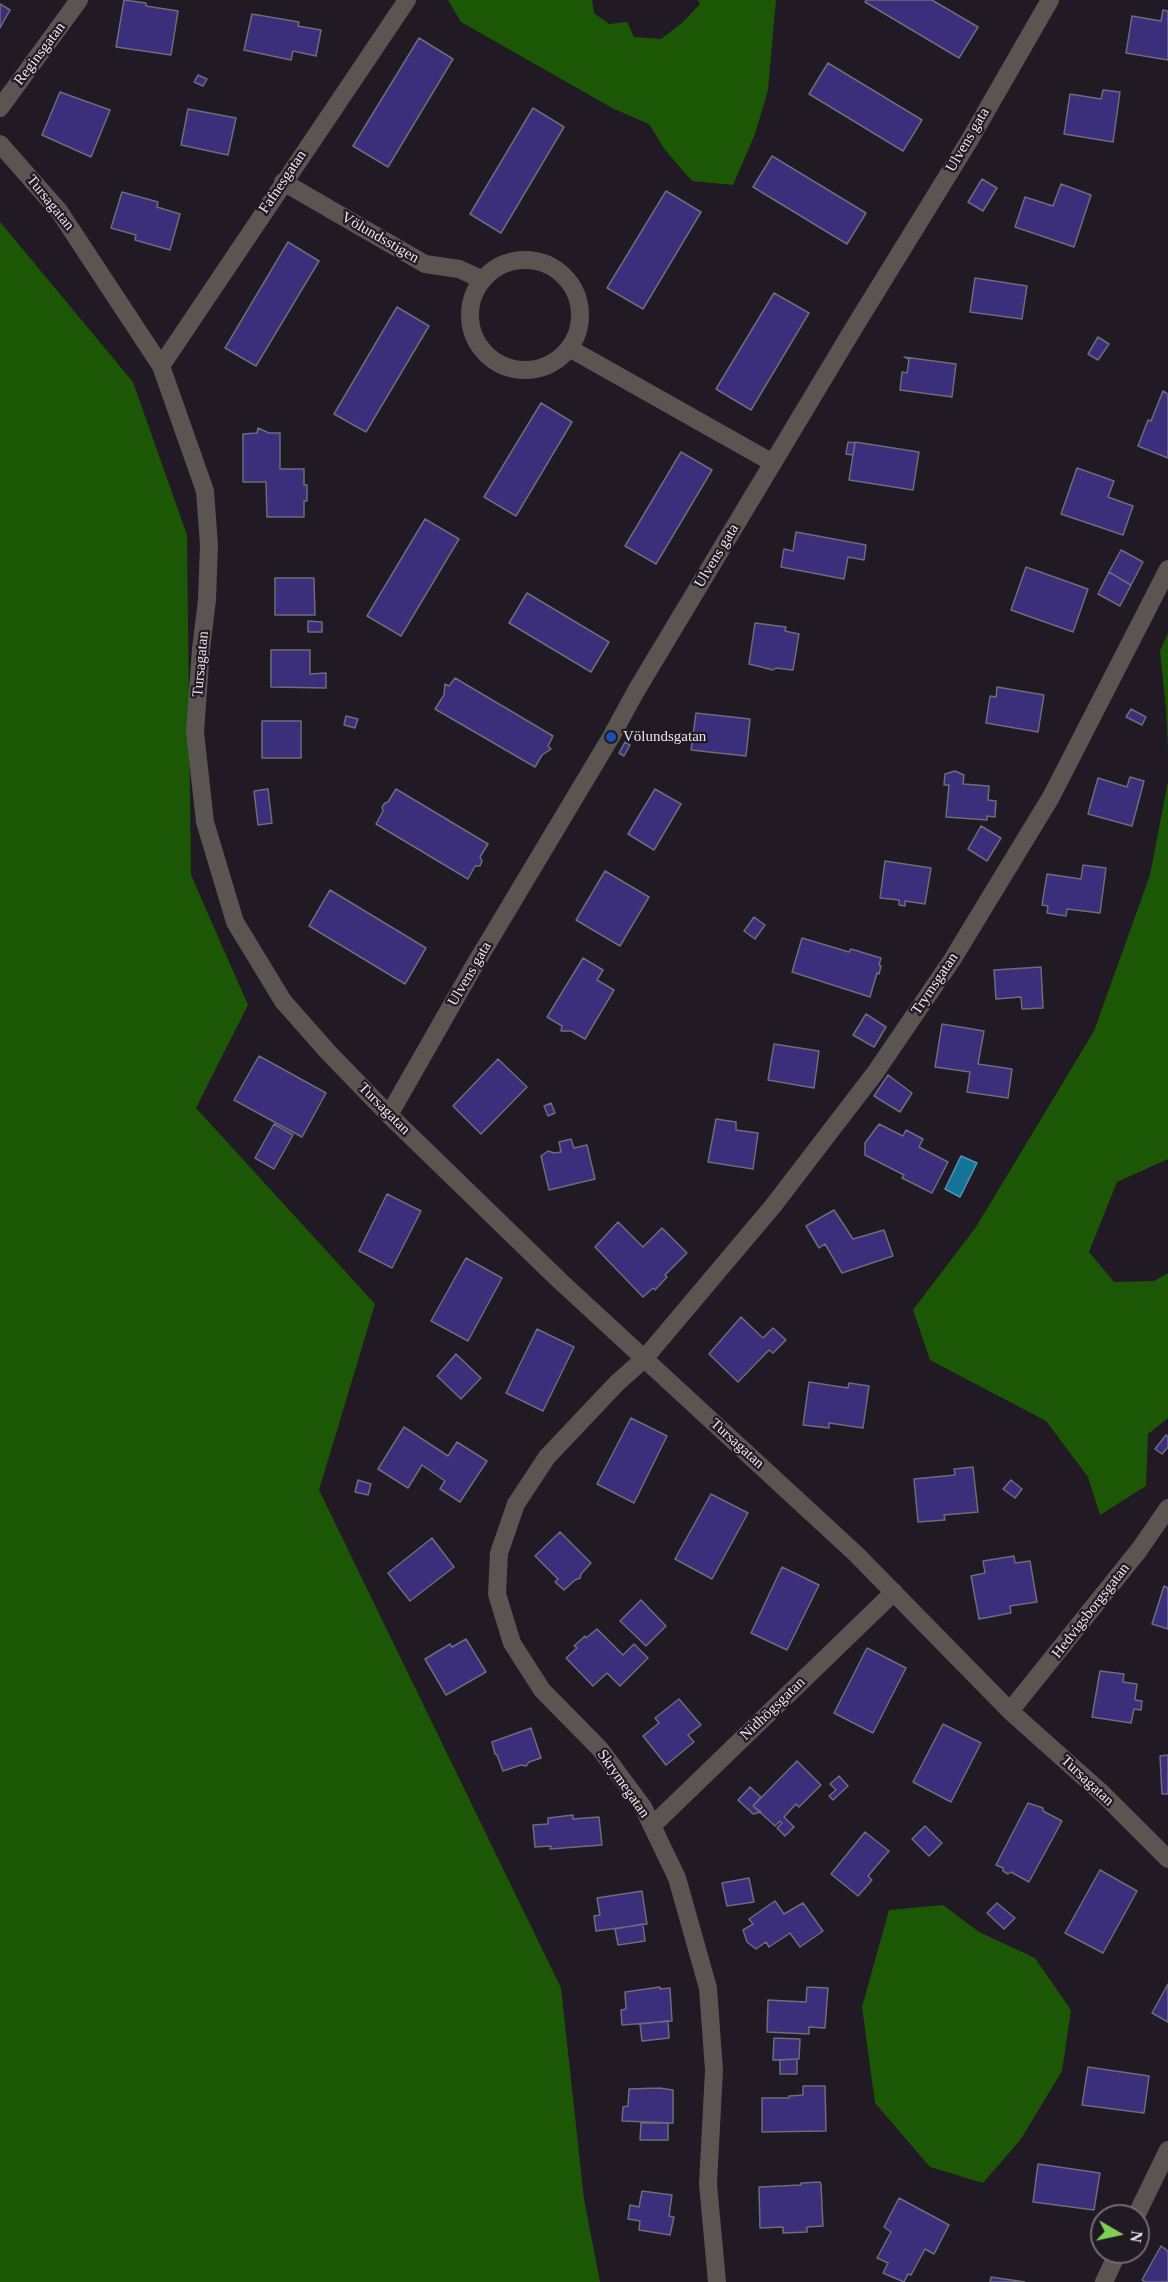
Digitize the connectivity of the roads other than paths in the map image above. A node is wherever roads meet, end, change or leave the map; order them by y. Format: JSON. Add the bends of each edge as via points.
{"nodes":[{"id":1,"x":79,"y":0,"type":"edge"},
{"id":2,"x":407,"y":0,"type":"edge"},
{"id":3,"x":1050,"y":0,"type":"edge"},
{"id":4,"x":0,"y":108,"type":"edge"},
{"id":5,"x":0,"y":144,"type":"edge"},
{"id":6,"x":283,"y":182,"type":"junction"},
{"id":7,"x":483,"y":280,"type":"junction"},
{"id":8,"x":569,"y":348,"type":"junction"},
{"id":9,"x":161,"y":366,"type":"junction"},
{"id":10,"x":773,"y":463,"type":"junction"},
{"id":11,"x":1168,"y":569,"type":"edge"},
{"id":12,"x":389,"y":1115,"type":"junction"},
{"id":13,"x":644,"y":1359,"type":"junction"},
{"id":14,"x":1168,"y":1508,"type":"edge"},
{"id":15,"x":894,"y":1592,"type":"junction"},
{"id":16,"x":1010,"y":1711,"type":"junction"},
{"id":17,"x":652,"y":1826,"type":"junction"},
{"id":18,"x":1168,"y":1860,"type":"edge"},
{"id":19,"x":1168,"y":2150,"type":"edge"},
{"id":20,"x":1142,"y":2204,"type":"edge"},
{"id":21,"x":1112,"y":2264,"type":"edge"},
{"id":22,"x":717,"y":2282,"type":"edge"},
{"id":23,"x":1104,"y":2282,"type":"edge"}],
"edges":[{"from":1,"to":4,"type":"street","name":"Reginsgatan"},
{"from":2,"to":6,"type":"street","name":"Fafnesgatan"},
{"from":3,"to":10,"type":"street","name":"Ulvens gata"},
{"from":5,"to":9,"type":"street","name":"Tursagatan","via":[[59,211]]},
{"from":6,"to":7,"type":"street","name":"Völundsstigen","via":[[425,264],[459,269]]},
{"from":6,"to":9,"type":"street","name":"Fafnesgatan"},
{"from":7,"to":8,"type":"street","via":[[508,262],[527,260],[546,264],[565,277],[580,311],[578,330]]},
{"from":7,"to":8,"type":"street","via":[[473,297],[470,315],[483,351],[502,365],[520,370],[539,368],[557,360]]},
{"from":8,"to":10,"type":"street"},
{"from":9,"to":12,"type":"street","name":"Tursagatan","via":[[205,492],[209,545],[207,600],[195,732],[205,822],[235,922],[283,1001]]},
{"from":10,"to":12,"type":"street","name":"Ulvens gata"},
{"from":11,"to":13,"type":"street","name":"Trymsgatan","via":[[1051,797],[952,960],[875,1073],[773,1206]]},
{"from":12,"to":13,"type":"street","name":"Tursagatan"},
{"from":13,"to":15,"type":"street","name":"Tursagatan"},
{"from":13,"to":17,"type":"street","name":"Skrymegatan","via":[[547,1457],[516,1504],[499,1553],[497,1594],[512,1643],[543,1690],[600,1749],[643,1807]]},
{"from":14,"to":16,"type":"street","name":"Hedvigsborgsgatan"},
{"from":15,"to":16,"type":"street","name":"Tursagatan"},
{"from":15,"to":17,"type":"street","name":"Nidhögsgatan"},
{"from":16,"to":18,"type":"street","name":"Tursagatan","via":[[1104,1795]]},
{"from":17,"to":22,"type":"street","name":"Skrymegatan","via":[[677,1878],[708,1988],[714,2070],[708,2184]]},
{"from":19,"to":20,"type":"street"},
{"from":21,"to":23,"type":"street"}]}
